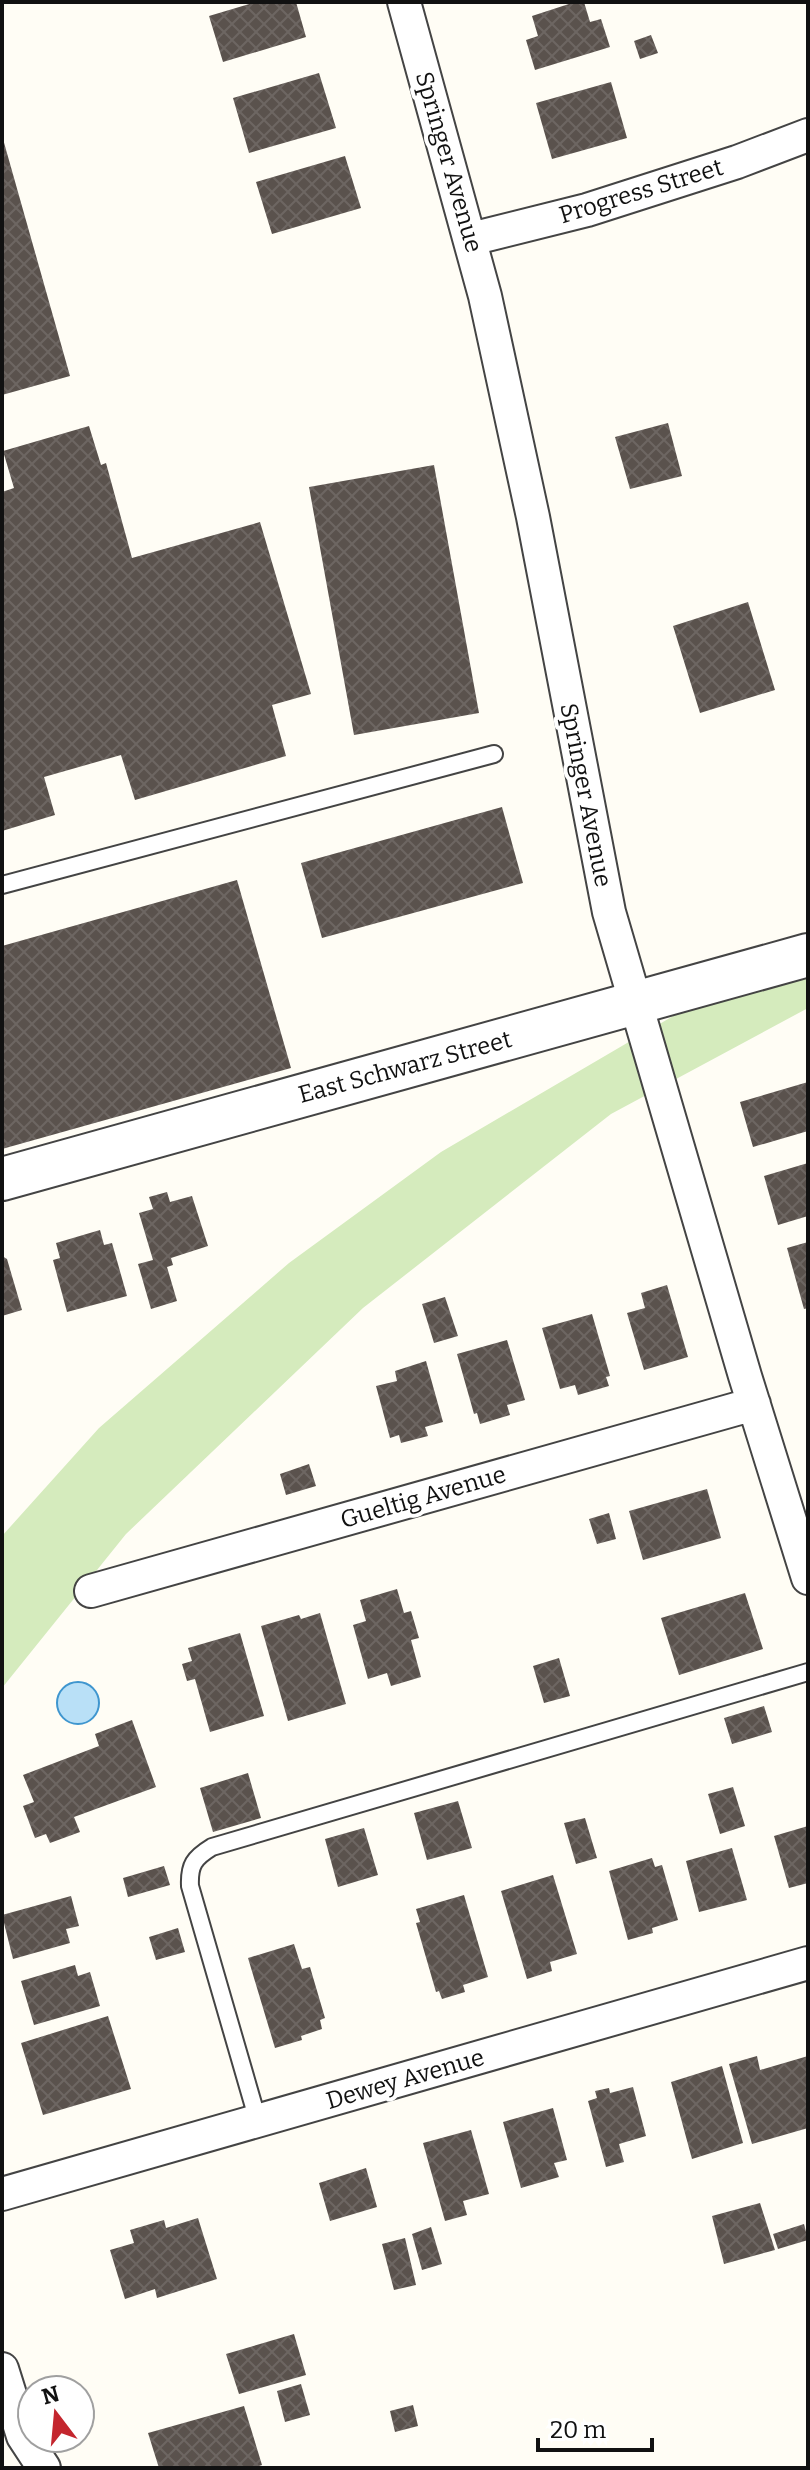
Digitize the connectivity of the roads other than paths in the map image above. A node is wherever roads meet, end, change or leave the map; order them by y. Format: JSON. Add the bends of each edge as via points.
{"nodes":[{"id":1,"x":404,"y":2,"type":"edge"},
{"id":2,"x":808,"y":135,"type":"edge"},
{"id":3,"x":471,"y":239,"type":"junction"},
{"id":4,"x":494,"y":754,"type":"dead end"},
{"id":5,"x":2,"y":885,"type":"edge"},
{"id":6,"x":808,"y":955,"type":"edge"},
{"id":7,"x":636,"y":1003,"type":"junction"},
{"id":8,"x":2,"y":1179,"type":"edge"},
{"id":9,"x":754,"y":1404,"type":"junction"},
{"id":10,"x":808,"y":1578,"type":"edge"},
{"id":11,"x":91,"y":1591,"type":"dead end"},
{"id":12,"x":808,"y":1672,"type":"edge"},
{"id":13,"x":808,"y":1963,"type":"edge"},
{"id":14,"x":258,"y":2121,"type":"junction"},
{"id":15,"x":2,"y":2194,"type":"edge"},
{"id":16,"x":2,"y":2369,"type":"edge"},
{"id":17,"x":32,"y":2466,"type":"edge"}],
"edges":[{"from":1,"to":3,"type":"street","name":"Springer Avenue"},
{"from":2,"to":3,"type":"street","name":"Progress Street","via":[[587,210]]},
{"from":3,"to":7,"type":"street","name":"Springer Avenue","via":[[527,487],[609,912]]},
{"from":4,"to":5,"type":"lane"},
{"from":6,"to":7,"type":"street","name":"East Schwarz Street"},
{"from":7,"to":8,"type":"street","name":"East Schwarz Street"},
{"from":7,"to":9,"type":"street","name":"Springer Avenue"},
{"from":9,"to":10,"type":"street","name":"Springer Avenue"},
{"from":9,"to":11,"type":"street","name":"Gueltig Avenue"},
{"from":12,"to":14,"type":"lane","via":[[201,1854],[189,1869],[190,1886]]},
{"from":13,"to":14,"type":"street","name":"Dewey Avenue"},
{"from":14,"to":15,"type":"street","name":"Dewey Avenue"},
{"from":16,"to":17,"type":"street"}]}
